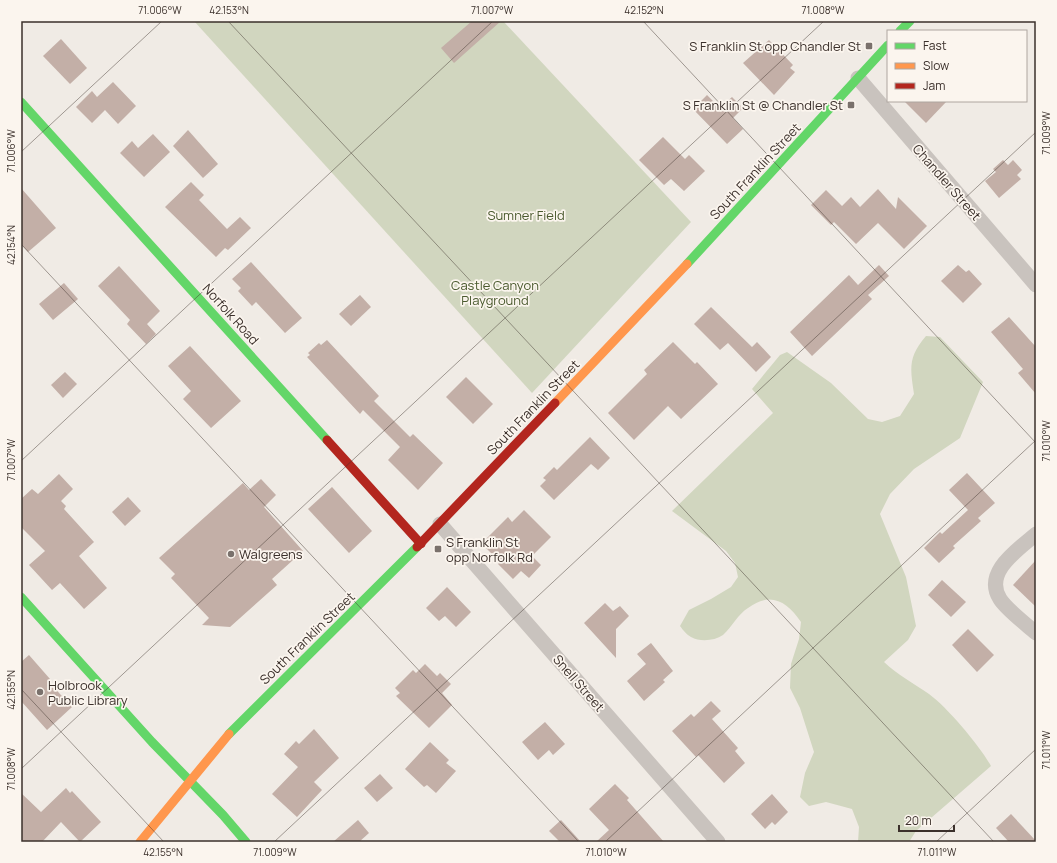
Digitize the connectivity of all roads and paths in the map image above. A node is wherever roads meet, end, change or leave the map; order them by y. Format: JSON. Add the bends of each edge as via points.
{"nodes":[{"id":1,"x":910,"y":21,"type":"edge"},
{"id":2,"x":901,"y":30,"type":"edge"},
{"id":3,"x":887,"y":46,"type":"edge"},
{"id":4,"x":858,"y":78,"type":"junction"},
{"id":5,"x":21,"y":102,"type":"edge"},
{"id":6,"x":1036,"y":285,"type":"edge"},
{"id":7,"x":440,"y":524,"type":"junction"},
{"id":8,"x":1036,"y":534,"type":"edge"},
{"id":9,"x":421,"y":544,"type":"junction"},
{"id":10,"x":21,"y":597,"type":"edge"},
{"id":11,"x":1036,"y":633,"type":"edge"},
{"id":12,"x":189,"y":780,"type":"junction"},
{"id":13,"x":140,"y":842,"type":"edge"},
{"id":14,"x":246,"y":842,"type":"edge"},
{"id":15,"x":718,"y":842,"type":"edge"}],
"edges":[{"from":1,"to":2,"type":"main road"},
{"from":3,"to":4,"type":"main road","name":"South Franklin Street"},
{"from":4,"to":6,"type":"street","name":"Chandler Street"},
{"from":4,"to":7,"type":"main road","name":"South Franklin Street","via":[[699,251]]},
{"from":5,"to":9,"type":"main road","name":"Norfolk Road"},
{"from":7,"to":9,"type":"main road","name":"South Franklin Street"},
{"from":7,"to":15,"type":"street","name":"Snell Street"},
{"from":8,"to":11,"type":"street","via":[[998,571],[994,584],[1000,600]]},
{"from":9,"to":12,"type":"main road","name":"South Franklin Street","via":[[257,704]]},
{"from":10,"to":12,"type":"main road"},
{"from":12,"to":13,"type":"main road","name":"South Franklin Street"},
{"from":12,"to":14,"type":"main road"}]}
